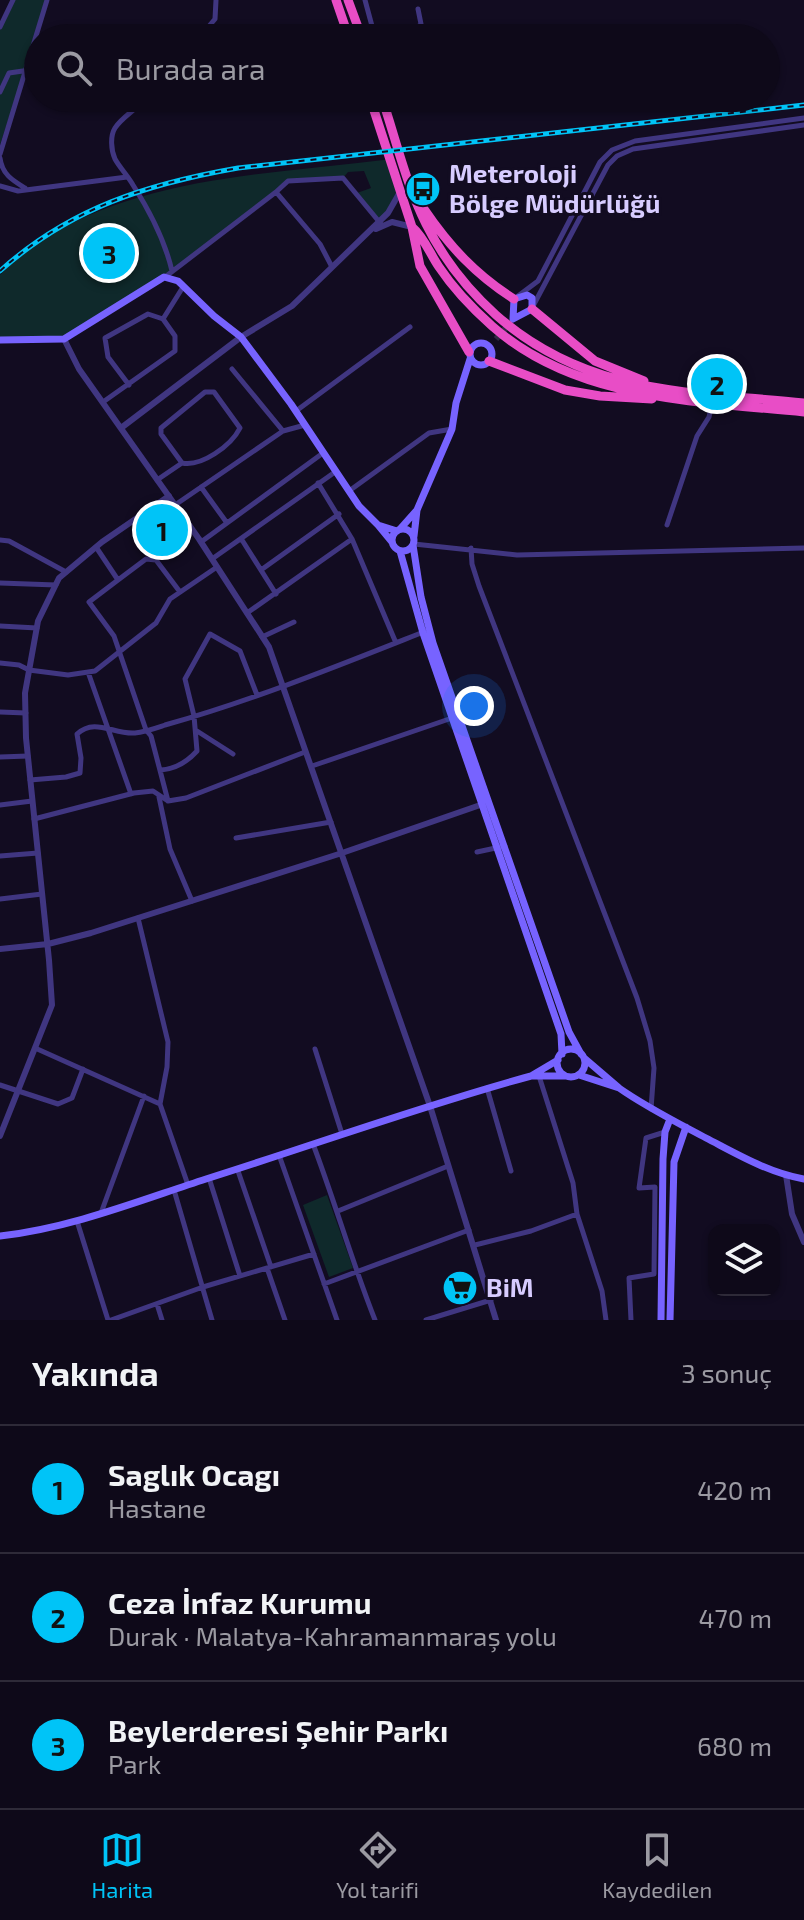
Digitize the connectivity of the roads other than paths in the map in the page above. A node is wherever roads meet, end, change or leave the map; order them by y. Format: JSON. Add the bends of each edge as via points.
{"nodes":[{"id":1,"x":13,"y":0,"type":"edge"},
{"id":2,"x":47,"y":0,"type":"edge"},
{"id":3,"x":216,"y":0,"type":"edge"},
{"id":4,"x":336,"y":0,"type":"edge"},
{"id":5,"x":348,"y":0,"type":"edge"},
{"id":6,"x":365,"y":0,"type":"edge"},
{"id":7,"x":418,"y":9,"type":"dead end"},
{"id":8,"x":39,"y":24,"type":"edge"},
{"id":9,"x":211,"y":24,"type":"edge"},
{"id":10,"x":344,"y":24,"type":"edge"},
{"id":11,"x":357,"y":24,"type":"edge"},
{"id":12,"x":371,"y":24,"type":"edge"},
{"id":13,"x":421,"y":24,"type":"edge"},
{"id":14,"x":0,"y":27,"type":"edge"},
{"id":15,"x":24,"y":68,"type":"edge"},
{"id":16,"x":23,"y":71,"type":"junction"},
{"id":17,"x":9,"y":73,"type":"junction"},
{"id":18,"x":0,"y":77,"type":"edge"},
{"id":19,"x":0,"y":92,"type":"edge"},
{"id":20,"x":133,"y":112,"type":"edge"},
{"id":21,"x":377,"y":112,"type":"edge"},
{"id":22,"x":385,"y":112,"type":"edge"},
{"id":23,"x":804,"y":118,"type":"edge"},
{"id":24,"x":804,"y":125,"type":"edge"},
{"id":25,"x":389,"y":137,"type":"junction"},
{"id":26,"x":1,"y":144,"type":"edge"},
{"id":27,"x":0,"y":156,"type":"edge"},
{"id":28,"x":399,"y":168,"type":"junction"},
{"id":29,"x":2,"y":173,"type":"edge"},
{"id":30,"x":128,"y":177,"type":"junction"},
{"id":31,"x":0,"y":186,"type":"edge"},
{"id":32,"x":26,"y":189,"type":"junction"},
{"id":33,"x":401,"y":190,"type":"junction"},
{"id":34,"x":276,"y":192,"type":"junction"},
{"id":35,"x":413,"y":192,"type":"junction"},
{"id":36,"x":381,"y":223,"type":"junction"},
{"id":37,"x":412,"y":227,"type":"junction"},
{"id":38,"x":332,"y":268,"type":"junction"},
{"id":39,"x":172,"y":271,"type":"junction"},
{"id":40,"x":164,"y":277,"type":"junction"},
{"id":41,"x":184,"y":286,"type":"junction"},
{"id":42,"x":514,"y":299,"type":"junction"},
{"id":43,"x":532,"y":309,"type":"junction"},
{"id":44,"x":163,"y":319,"type":"junction"},
{"id":45,"x":497,"y":322,"type":"junction"},
{"id":46,"x":410,"y":327,"type":"dead end"},
{"id":47,"x":241,"y":337,"type":"junction"},
{"id":48,"x":516,"y":338,"type":"junction"},
{"id":49,"x":64,"y":339,"type":"junction"},
{"id":50,"x":496,"y":339,"type":"tunnel mouth"},
{"id":51,"x":0,"y":340,"type":"edge"},
{"id":52,"x":489,"y":347,"type":"junction"},
{"id":53,"x":470,"y":356,"type":"junction"},
{"id":54,"x":484,"y":364,"type":"junction"},
{"id":55,"x":232,"y":369,"type":"dead end"},
{"id":56,"x":465,"y":380,"type":"junction"},
{"id":57,"x":129,"y":385,"type":"junction"},
{"id":58,"x":669,"y":390,"type":"junction"},
{"id":59,"x":103,"y":402,"type":"junction"},
{"id":60,"x":712,"y":403,"type":"junction"},
{"id":61,"x":804,"y":403,"type":"edge"},
{"id":62,"x":296,"y":411,"type":"junction"},
{"id":63,"x":804,"y":412,"type":"edge"},
{"id":64,"x":305,"y":425,"type":"junction"},
{"id":65,"x":121,"y":428,"type":"junction"},
{"id":66,"x":452,"y":429,"type":"junction"},
{"id":67,"x":283,"y":431,"type":"junction"},
{"id":68,"x":323,"y":453,"type":"junction"},
{"id":69,"x":182,"y":463,"type":"junction"},
{"id":70,"x":335,"y":472,"type":"junction"},
{"id":71,"x":157,"y":480,"type":"junction"},
{"id":72,"x":318,"y":483,"type":"junction"},
{"id":73,"x":201,"y":487,"type":"junction"},
{"id":74,"x":349,"y":491,"type":"junction"},
{"id":75,"x":169,"y":496,"type":"junction"},
{"id":76,"x":175,"y":505,"type":"junction"},
{"id":77,"x":417,"y":510,"type":"junction"},
{"id":78,"x":339,"y":514,"type":"junction"},
{"id":79,"x":227,"y":523,"type":"junction"},
{"id":80,"x":378,"y":525,"type":"junction"},
{"id":81,"x":667,"y":525,"type":"dead end"},
{"id":82,"x":398,"y":530,"type":"junction"},
{"id":83,"x":352,"y":539,"type":"junction"},
{"id":84,"x":0,"y":540,"type":"edge"},
{"id":85,"x":242,"y":540,"type":"junction"},
{"id":86,"x":201,"y":542,"type":"junction"},
{"id":87,"x":392,"y":542,"type":"junction"},
{"id":88,"x":414,"y":542,"type":"junction"},
{"id":89,"x":96,"y":547,"type":"junction"},
{"id":90,"x":471,"y":548,"type":"junction"},
{"id":91,"x":804,"y":548,"type":"edge"},
{"id":92,"x":400,"y":551,"type":"junction"},
{"id":93,"x":212,"y":559,"type":"junction"},
{"id":94,"x":217,"y":567,"type":"junction"},
{"id":95,"x":261,"y":570,"type":"junction"},
{"id":96,"x":66,"y":572,"type":"junction"},
{"id":97,"x":118,"y":580,"type":"junction"},
{"id":98,"x":0,"y":583,"type":"edge"},
{"id":99,"x":56,"y":585,"type":"junction"},
{"id":100,"x":180,"y":592,"type":"junction"},
{"id":101,"x":276,"y":594,"type":"junction"},
{"id":102,"x":247,"y":613,"type":"junction"},
{"id":103,"x":294,"y":622,"type":"dead end"},
{"id":104,"x":0,"y":626,"type":"edge"},
{"id":105,"x":37,"y":628,"type":"junction"},
{"id":106,"x":426,"y":631,"type":"junction"},
{"id":107,"x":262,"y":637,"type":"junction"},
{"id":108,"x":396,"y":643,"type":"junction"},
{"id":109,"x":120,"y":653,"type":"junction"},
{"id":110,"x":0,"y":663,"type":"edge"},
{"id":111,"x":29,"y":670,"type":"junction"},
{"id":112,"x":88,"y":672,"type":"junction"},
{"id":113,"x":283,"y":687,"type":"junction"},
{"id":114,"x":257,"y":695,"type":"junction"},
{"id":115,"x":0,"y":712,"type":"edge"},
{"id":116,"x":26,"y":713,"type":"junction"},
{"id":117,"x":104,"y":715,"type":"junction"},
{"id":118,"x":194,"y":716,"type":"junction"},
{"id":119,"x":455,"y":717,"type":"junction"},
{"id":120,"x":93,"y":726,"type":"junction"},
{"id":121,"x":108,"y":728,"type":"junction"},
{"id":122,"x":146,"y":730,"type":"junction"},
{"id":123,"x":196,"y":731,"type":"junction"},
{"id":124,"x":305,"y":752,"type":"junction"},
{"id":125,"x":233,"y":754,"type":"dead end"},
{"id":126,"x":28,"y":756,"type":"junction"},
{"id":127,"x":0,"y":757,"type":"edge"},
{"id":128,"x":312,"y":766,"type":"junction"},
{"id":129,"x":161,"y":770,"type":"junction"},
{"id":130,"x":30,"y":780,"type":"junction"},
{"id":131,"x":131,"y":794,"type":"junction"},
{"id":132,"x":158,"y":796,"type":"junction"},
{"id":133,"x":32,"y":801,"type":"junction"},
{"id":134,"x":168,"y":801,"type":"junction"},
{"id":135,"x":485,"y":803,"type":"junction"},
{"id":136,"x":0,"y":805,"type":"edge"},
{"id":137,"x":34,"y":819,"type":"junction"},
{"id":138,"x":331,"y":822,"type":"junction"},
{"id":139,"x":236,"y":838,"type":"dead end"},
{"id":140,"x":501,"y":847,"type":"junction"},
{"id":141,"x":477,"y":852,"type":"dead end"},
{"id":142,"x":38,"y":853,"type":"junction"},
{"id":143,"x":342,"y":853,"type":"junction"},
{"id":144,"x":0,"y":856,"type":"edge"},
{"id":145,"x":42,"y":894,"type":"junction"},
{"id":146,"x":0,"y":899,"type":"edge"},
{"id":147,"x":192,"y":902,"type":"junction"},
{"id":148,"x":138,"y":918,"type":"junction"},
{"id":149,"x":48,"y":944,"type":"junction"},
{"id":150,"x":0,"y":949,"type":"edge"},
{"id":151,"x":35,"y":1048,"type":"junction"},
{"id":152,"x":315,"y":1049,"type":"dead end"},
{"id":153,"x":583,"y":1056,"type":"junction"},
{"id":154,"x":560,"y":1057,"type":"junction"},
{"id":155,"x":83,"y":1069,"type":"junction"},
{"id":156,"x":579,"y":1075,"type":"junction"},
{"id":157,"x":535,"y":1076,"type":"junction"},
{"id":158,"x":565,"y":1076,"type":"junction"},
{"id":159,"x":0,"y":1085,"type":"edge"},
{"id":160,"x":487,"y":1088,"type":"junction"},
{"id":161,"x":619,"y":1088,"type":"junction"},
{"id":162,"x":19,"y":1091,"type":"junction"},
{"id":163,"x":144,"y":1096,"type":"junction"},
{"id":164,"x":160,"y":1104,"type":"junction"},
{"id":165,"x":430,"y":1106,"type":"junction"},
{"id":166,"x":651,"y":1109,"type":"junction"},
{"id":167,"x":670,"y":1119,"type":"junction"},
{"id":168,"x":686,"y":1127,"type":"junction"},
{"id":169,"x":665,"y":1132,"type":"junction"},
{"id":170,"x":342,"y":1134,"type":"junction"},
{"id":171,"x":0,"y":1136,"type":"edge"},
{"id":172,"x":313,"y":1144,"type":"junction"},
{"id":173,"x":279,"y":1155,"type":"junction"},
{"id":174,"x":450,"y":1165,"type":"junction"},
{"id":175,"x":238,"y":1171,"type":"junction"},
{"id":176,"x":511,"y":1171,"type":"dead end"},
{"id":177,"x":786,"y":1175,"type":"junction"},
{"id":178,"x":209,"y":1178,"type":"junction"},
{"id":179,"x":804,"y":1179,"type":"edge"},
{"id":180,"x":188,"y":1185,"type":"junction"},
{"id":181,"x":174,"y":1190,"type":"junction"},
{"id":182,"x":338,"y":1211,"type":"junction"},
{"id":183,"x":101,"y":1214,"type":"junction"},
{"id":184,"x":577,"y":1214,"type":"junction"},
{"id":185,"x":77,"y":1221,"type":"junction"},
{"id":186,"x":470,"y":1229,"type":"junction"},
{"id":187,"x":0,"y":1236,"type":"edge"},
{"id":188,"x":804,"y":1242,"type":"edge"},
{"id":189,"x":475,"y":1245,"type":"junction"},
{"id":190,"x":314,"y":1254,"type":"junction"},
{"id":191,"x":269,"y":1267,"type":"junction"},
{"id":192,"x":356,"y":1272,"type":"junction"},
{"id":193,"x":240,"y":1276,"type":"junction"},
{"id":194,"x":324,"y":1284,"type":"junction"},
{"id":195,"x":203,"y":1287,"type":"junction"},
{"id":196,"x":491,"y":1300,"type":"junction"},
{"id":197,"x":157,"y":1304,"type":"junction"},
{"id":198,"x":109,"y":1320,"type":"edge"},
{"id":199,"x":162,"y":1320,"type":"edge"},
{"id":200,"x":212,"y":1320,"type":"edge"},
{"id":201,"x":285,"y":1320,"type":"edge"},
{"id":202,"x":337,"y":1320,"type":"edge"},
{"id":203,"x":375,"y":1320,"type":"edge"},
{"id":204,"x":426,"y":1320,"type":"edge"},
{"id":205,"x":496,"y":1320,"type":"edge"},
{"id":206,"x":606,"y":1320,"type":"edge"},
{"id":207,"x":631,"y":1320,"type":"edge"},
{"id":208,"x":661,"y":1320,"type":"edge"},
{"id":209,"x":670,"y":1320,"type":"edge"}],
"edges":[{"from":1,"to":14,"type":"street"},
{"from":2,"to":8,"type":"street"},
{"from":3,"to":9,"type":"street"},
{"from":4,"to":10,"type":"highway"},
{"from":5,"to":11,"type":"highway"},
{"from":6,"to":12,"type":"street"},
{"from":7,"to":13,"type":"street"},
{"from":15,"to":16,"type":"street"},
{"from":16,"to":17,"type":"street"},
{"from":16,"to":26,"type":"street"},
{"from":17,"to":18,"type":"street"},
{"from":17,"to":19,"type":"street"},
{"from":20,"to":30,"type":"street","via":[[113,131],[114,158]]},
{"from":21,"to":25,"type":"highway"},
{"from":22,"to":25,"type":"highway"},
{"from":23,"to":42,"type":"street","via":[[635,141],[612,150],[600,162],[538,281]]},
{"from":24,"to":43,"type":"street","via":[[633,149],[617,156]]},
{"from":25,"to":28,"type":"highway"},
{"from":26,"to":27,"type":"street"},
{"from":27,"to":29,"type":"street"},
{"from":28,"to":33,"type":"highway"},
{"from":28,"to":35,"type":"highway"},
{"from":29,"to":32,"type":"street"},
{"from":30,"to":32,"type":"street"},
{"from":30,"to":39,"type":"street"},
{"from":31,"to":32,"type":"street"},
{"from":33,"to":36,"type":"street"},
{"from":33,"to":37,"type":"highway"},
{"from":34,"to":36,"type":"street","via":[[288,181],[343,178]]},
{"from":34,"to":38,"type":"street","via":[[320,244]]},
{"from":34,"to":39,"type":"street"},
{"from":35,"to":42,"type":"highway","via":[[466,263]]},
{"from":35,"to":45,"type":"highway","via":[[451,266]]},
{"from":36,"to":37,"type":"street"},
{"from":36,"to":38,"type":"street"},
{"from":37,"to":45,"type":"highway","via":[[440,269]]},
{"from":37,"to":53,"type":"highway","via":[[420,266]]},
{"from":38,"to":47,"type":"street","via":[[292,306]]},
{"from":39,"to":40,"type":"street"},
{"from":40,"to":41,"type":"main road"},
{"from":40,"to":49,"type":"main road"},
{"from":41,"to":44,"type":"street"},
{"from":41,"to":47,"type":"main road"},
{"from":42,"to":43,"type":"main road","via":[[527,295]]},
{"from":42,"to":43,"type":"main road","via":[[513,319]]},
{"from":43,"to":58,"type":"highway","via":[[595,361]]},
{"from":44,"to":57,"type":"street","via":[[175,336],[175,351]]},
{"from":44,"to":57,"type":"street","via":[[148,314],[105,338],[108,357]]},
{"from":45,"to":48,"type":"highway"},
{"from":46,"to":62,"type":"street"},
{"from":47,"to":62,"type":"main road"},
{"from":47,"to":65,"type":"street"},
{"from":48,"to":58,"type":"highway","via":[[579,369]]},
{"from":48,"to":60,"type":"highway","via":[[537,358],[578,377],[622,390]]},
{"from":49,"to":51,"type":"main road"},
{"from":49,"to":59,"type":"street"},
{"from":50,"to":52,"type":"main road"},
{"from":52,"to":53,"type":"main road","via":[[479,343]]},
{"from":52,"to":54,"type":"main road","via":[[492,354]]},
{"from":53,"to":54,"type":"main road"},
{"from":53,"to":56,"type":"main road"},
{"from":54,"to":56,"type":"main road"},
{"from":54,"to":60,"type":"highway","via":[[600,396]]},
{"from":55,"to":67,"type":"street"},
{"from":56,"to":66,"type":"main road"},
{"from":57,"to":59,"type":"street"},
{"from":58,"to":61,"type":"highway"},
{"from":59,"to":65,"type":"street"},
{"from":60,"to":63,"type":"highway"},
{"from":60,"to":81,"type":"street"},
{"from":62,"to":64,"type":"main road"},
{"from":64,"to":67,"type":"street"},
{"from":64,"to":68,"type":"main road"},
{"from":65,"to":71,"type":"street"},
{"from":66,"to":74,"type":"street","via":[[429,433]]},
{"from":66,"to":77,"type":"main road"},
{"from":67,"to":73,"type":"street"},
{"from":68,"to":70,"type":"main road"},
{"from":68,"to":79,"type":"street"},
{"from":69,"to":69,"type":"street","via":[[161,428],[205,392],[214,392],[240,428],[235,438],[202,461]]},
{"from":69,"to":71,"type":"street"},
{"from":70,"to":72,"type":"street"},
{"from":70,"to":74,"type":"main road"},
{"from":71,"to":75,"type":"street"},
{"from":72,"to":78,"type":"street"},
{"from":72,"to":85,"type":"street"},
{"from":73,"to":76,"type":"street"},
{"from":73,"to":79,"type":"street"},
{"from":74,"to":80,"type":"main road"},
{"from":75,"to":76,"type":"street"},
{"from":75,"to":89,"type":"street"},
{"from":76,"to":86,"type":"street"},
{"from":77,"to":82,"type":"main road"},
{"from":77,"to":88,"type":"main road"},
{"from":78,"to":83,"type":"street"},
{"from":78,"to":95,"type":"street"},
{"from":79,"to":86,"type":"street"},
{"from":80,"to":82,"type":"main road"},
{"from":80,"to":87,"type":"main road"},
{"from":82,"to":87,"type":"main road"},
{"from":82,"to":88,"type":"main road","via":[[408,530]]},
{"from":83,"to":101,"type":"street"},
{"from":83,"to":108,"type":"street"},
{"from":84,"to":96,"type":"street"},
{"from":85,"to":93,"type":"street"},
{"from":85,"to":95,"type":"street"},
{"from":86,"to":93,"type":"street"},
{"from":87,"to":92,"type":"main road"},
{"from":88,"to":90,"type":"street"},
{"from":88,"to":92,"type":"main road"},
{"from":88,"to":106,"type":"main road"},
{"from":89,"to":96,"type":"street"},
{"from":89,"to":97,"type":"street"},
{"from":90,"to":91,"type":"street","via":[[517,555]]},
{"from":90,"to":166,"type":"street","via":[[479,586],[637,998],[654,1068]]},
{"from":92,"to":106,"type":"main road"},
{"from":93,"to":94,"type":"street"},
{"from":94,"to":100,"type":"street"},
{"from":94,"to":102,"type":"street"},
{"from":95,"to":101,"type":"street"},
{"from":96,"to":99,"type":"street"},
{"from":97,"to":100,"type":"street","via":[[146,559],[156,560]]},
{"from":97,"to":109,"type":"street","via":[[89,602]]},
{"from":98,"to":99,"type":"street"},
{"from":99,"to":105,"type":"street"},
{"from":100,"to":109,"type":"street","via":[[156,623]]},
{"from":101,"to":102,"type":"street"},
{"from":102,"to":107,"type":"street"},
{"from":103,"to":107,"type":"street"},
{"from":104,"to":105,"type":"street"},
{"from":105,"to":111,"type":"street"},
{"from":106,"to":108,"type":"street"},
{"from":106,"to":119,"type":"main road"},
{"from":107,"to":113,"type":"street"},
{"from":108,"to":113,"type":"street"},
{"from":109,"to":112,"type":"street"},
{"from":109,"to":122,"type":"street"},
{"from":110,"to":111,"type":"street"},
{"from":111,"to":112,"type":"street"},
{"from":111,"to":116,"type":"street"},
{"from":112,"to":117,"type":"street"},
{"from":113,"to":114,"type":"street"},
{"from":113,"to":124,"type":"street"},
{"from":114,"to":118,"type":"street"},
{"from":114,"to":118,"type":"street","via":[[240,651],[210,634],[185,679]]},
{"from":115,"to":116,"type":"street"},
{"from":116,"to":126,"type":"street"},
{"from":117,"to":120,"type":"street"},
{"from":117,"to":121,"type":"street"},
{"from":118,"to":122,"type":"street"},
{"from":118,"to":123,"type":"street"},
{"from":119,"to":128,"type":"street"},
{"from":119,"to":135,"type":"main road"},
{"from":120,"to":121,"type":"street"},
{"from":120,"to":130,"type":"street","via":[[77,734],[80,773]]},
{"from":121,"to":122,"type":"street"},
{"from":121,"to":131,"type":"street"},
{"from":122,"to":129,"type":"street"},
{"from":123,"to":125,"type":"street"},
{"from":123,"to":129,"type":"street","via":[[197,751],[188,762]]},
{"from":124,"to":128,"type":"street"},
{"from":124,"to":134,"type":"street"},
{"from":126,"to":127,"type":"street"},
{"from":126,"to":130,"type":"street"},
{"from":128,"to":138,"type":"street"},
{"from":129,"to":134,"type":"street"},
{"from":130,"to":133,"type":"street"},
{"from":131,"to":132,"type":"street","via":[[153,791]]},
{"from":131,"to":137,"type":"street"},
{"from":132,"to":134,"type":"street"},
{"from":132,"to":147,"type":"street","via":[[170,849]]},
{"from":133,"to":136,"type":"street"},
{"from":133,"to":137,"type":"street"},
{"from":135,"to":140,"type":"main road"},
{"from":135,"to":143,"type":"street"},
{"from":137,"to":142,"type":"street"},
{"from":138,"to":139,"type":"street"},
{"from":138,"to":143,"type":"street"},
{"from":140,"to":141,"type":"street"},
{"from":140,"to":153,"type":"main road","via":[[569,1032]]},
{"from":140,"to":154,"type":"main road","via":[[561,1034]]},
{"from":142,"to":144,"type":"street"},
{"from":142,"to":145,"type":"street"},
{"from":143,"to":147,"type":"street"},
{"from":143,"to":165,"type":"street"},
{"from":145,"to":146,"type":"street"},
{"from":145,"to":149,"type":"street"},
{"from":147,"to":148,"type":"street"},
{"from":148,"to":149,"type":"street"},
{"from":148,"to":164,"type":"street","via":[[168,1042]]},
{"from":149,"to":150,"type":"street"},
{"from":149,"to":151,"type":"street","via":[[52,1005]]},
{"from":151,"to":155,"type":"street"},
{"from":151,"to":162,"type":"street"},
{"from":152,"to":170,"type":"street"},
{"from":153,"to":154,"type":"main road","via":[[571,1050]]},
{"from":153,"to":156,"type":"main road"},
{"from":153,"to":161,"type":"main road"},
{"from":154,"to":157,"type":"main road"},
{"from":154,"to":158,"type":"main road","via":[[559,1069]]},
{"from":155,"to":162,"type":"street","via":[[65,1103]]},
{"from":155,"to":163,"type":"street"},
{"from":156,"to":158,"type":"main road"},
{"from":156,"to":161,"type":"main road"},
{"from":157,"to":158,"type":"main road"},
{"from":157,"to":160,"type":"main road"},
{"from":157,"to":184,"type":"street","via":[[573,1183]]},
{"from":159,"to":162,"type":"street"},
{"from":160,"to":165,"type":"main road"},
{"from":160,"to":176,"type":"street"},
{"from":161,"to":166,"type":"main road"},
{"from":162,"to":171,"type":"street"},
{"from":163,"to":164,"type":"street"},
{"from":163,"to":183,"type":"street"},
{"from":164,"to":180,"type":"street"},
{"from":165,"to":170,"type":"main road"},
{"from":165,"to":174,"type":"street"},
{"from":166,"to":167,"type":"main road"},
{"from":167,"to":168,"type":"main road"},
{"from":167,"to":169,"type":"main road"},
{"from":168,"to":177,"type":"main road"},
{"from":168,"to":209,"type":"main road","via":[[674,1162]]},
{"from":169,"to":207,"type":"street","via":[[646,1138],[639,1188],[655,1187],[654,1274],[629,1278]]},
{"from":169,"to":208,"type":"main road"},
{"from":170,"to":172,"type":"main road"},
{"from":172,"to":173,"type":"main road"},
{"from":172,"to":182,"type":"street"},
{"from":173,"to":175,"type":"main road"},
{"from":173,"to":190,"type":"street"},
{"from":174,"to":182,"type":"street"},
{"from":174,"to":186,"type":"street"},
{"from":175,"to":178,"type":"main road"},
{"from":175,"to":191,"type":"street"},
{"from":177,"to":179,"type":"main road"},
{"from":177,"to":188,"type":"street","via":[[792,1214]]},
{"from":178,"to":180,"type":"main road"},
{"from":178,"to":193,"type":"street"},
{"from":180,"to":181,"type":"main road"},
{"from":181,"to":183,"type":"main road"},
{"from":181,"to":195,"type":"street"},
{"from":182,"to":192,"type":"street"},
{"from":183,"to":185,"type":"main road"},
{"from":184,"to":189,"type":"street"},
{"from":184,"to":206,"type":"street"},
{"from":185,"to":187,"type":"main road"},
{"from":185,"to":198,"type":"street"},
{"from":186,"to":189,"type":"street"},
{"from":186,"to":192,"type":"street"},
{"from":189,"to":196,"type":"street"},
{"from":190,"to":191,"type":"street"},
{"from":190,"to":194,"type":"street"},
{"from":191,"to":193,"type":"street"},
{"from":191,"to":201,"type":"street"},
{"from":192,"to":194,"type":"street"},
{"from":192,"to":203,"type":"street"},
{"from":193,"to":195,"type":"street"},
{"from":194,"to":202,"type":"street"},
{"from":195,"to":197,"type":"street"},
{"from":195,"to":200,"type":"street"},
{"from":196,"to":204,"type":"street"},
{"from":196,"to":205,"type":"street"},
{"from":197,"to":198,"type":"street"},
{"from":197,"to":199,"type":"street"}]}
